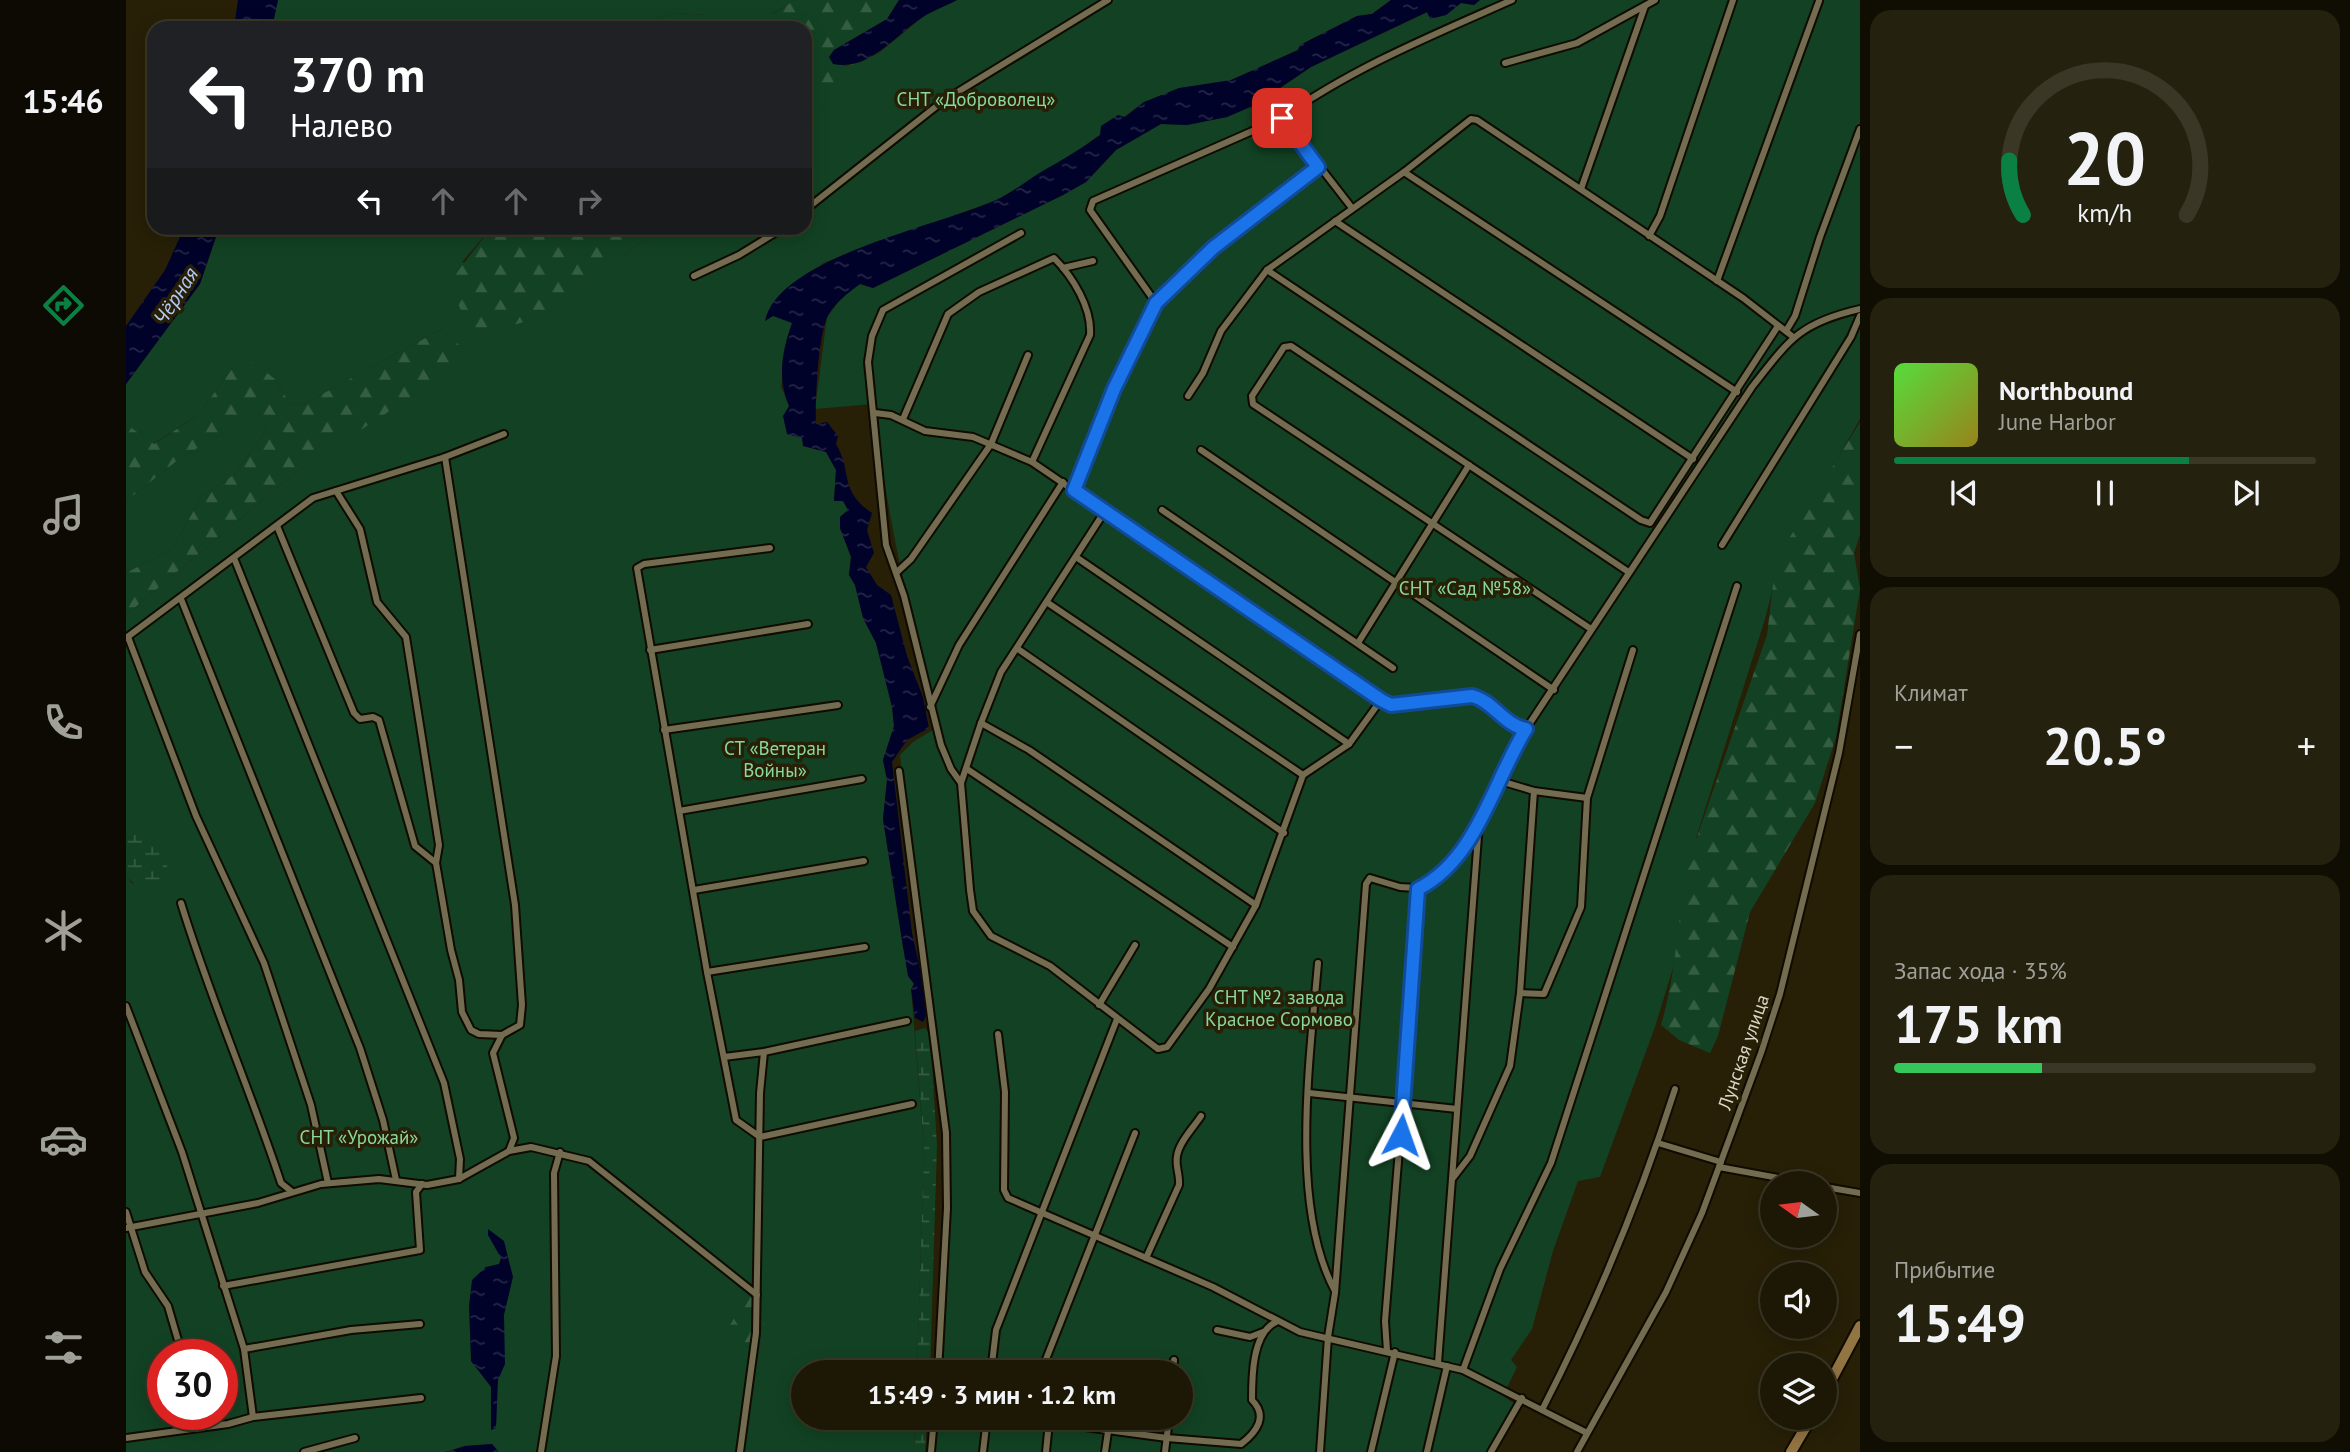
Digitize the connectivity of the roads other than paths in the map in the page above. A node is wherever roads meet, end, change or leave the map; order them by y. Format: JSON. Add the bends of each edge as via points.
{"nodes":[{"id":1,"x":1108,"y":0,"type":"edge"},
{"id":2,"x":1512,"y":0,"type":"edge"},
{"id":3,"x":1655,"y":0,"type":"edge"},
{"id":4,"x":1732,"y":0,"type":"edge"},
{"id":5,"x":1819,"y":1,"type":"edge"},
{"id":6,"x":1645,"y":6,"type":"junction"},
{"id":7,"x":1505,"y":63,"type":"dead end"},
{"id":8,"x":1282,"y":118,"type":"junction"},
{"id":9,"x":1860,"y":129,"type":"edge"},
{"id":10,"x":1318,"y":167,"type":"junction"},
{"id":11,"x":1404,"y":172,"type":"junction"},
{"id":12,"x":1581,"y":189,"type":"junction"},
{"id":13,"x":812,"y":204,"type":"edge"},
{"id":14,"x":1352,"y":208,"type":"junction"},
{"id":15,"x":1335,"y":221,"type":"junction"},
{"id":16,"x":1021,"y":233,"type":"dead end"},
{"id":17,"x":772,"y":235,"type":"edge"},
{"id":18,"x":1649,"y":236,"type":"junction"},
{"id":19,"x":1093,"y":261,"type":"dead end"},
{"id":20,"x":1063,"y":268,"type":"junction"},
{"id":21,"x":1267,"y":270,"type":"junction"},
{"id":22,"x":694,"y":276,"type":"dead end"},
{"id":23,"x":1717,"y":281,"type":"junction"},
{"id":24,"x":1156,"y":303,"type":"junction"},
{"id":25,"x":1860,"y":309,"type":"edge"},
{"id":26,"x":1860,"y":316,"type":"edge"},
{"id":27,"x":1778,"y":326,"type":"junction"},
{"id":28,"x":1789,"y":334,"type":"junction"},
{"id":29,"x":1028,"y":355,"type":"dead end"},
{"id":30,"x":1737,"y":392,"type":"junction"},
{"id":31,"x":1188,"y":396,"type":"dead end"},
{"id":32,"x":875,"y":413,"type":"junction"},
{"id":33,"x":903,"y":419,"type":"junction"},
{"id":34,"x":504,"y":434,"type":"dead end"},
{"id":35,"x":991,"y":444,"type":"junction"},
{"id":36,"x":1201,"y":450,"type":"dead end"},
{"id":37,"x":445,"y":457,"type":"junction"},
{"id":38,"x":1693,"y":459,"type":"junction"},
{"id":39,"x":1032,"y":462,"type":"junction"},
{"id":40,"x":1469,"y":465,"type":"junction"},
{"id":41,"x":1063,"y":482,"type":"junction"},
{"id":42,"x":1074,"y":490,"type":"junction"},
{"id":43,"x":336,"y":491,"type":"junction"},
{"id":44,"x":1162,"y":510,"type":"dead end"},
{"id":45,"x":1105,"y":511,"type":"junction"},
{"id":46,"x":1433,"y":523,"type":"junction"},
{"id":47,"x":277,"y":526,"type":"junction"},
{"id":48,"x":1721,"y":545,"type":"dead end"},
{"id":49,"x":770,"y":548,"type":"dead end"},
{"id":50,"x":1076,"y":557,"type":"junction"},
{"id":51,"x":234,"y":558,"type":"junction"},
{"id":52,"x":1627,"y":570,"type":"junction"},
{"id":53,"x":897,"y":572,"type":"junction"},
{"id":54,"x":1395,"y":583,"type":"junction"},
{"id":55,"x":1737,"y":586,"type":"dead end"},
{"id":56,"x":181,"y":599,"type":"junction"},
{"id":57,"x":1048,"y":603,"type":"junction"},
{"id":58,"x":808,"y":624,"type":"dead end"},
{"id":59,"x":1591,"y":629,"type":"junction"},
{"id":60,"x":1860,"y":634,"type":"edge"},
{"id":61,"x":127,"y":638,"type":"edge"},
{"id":62,"x":1358,"y":643,"type":"junction"},
{"id":63,"x":1018,"y":649,"type":"junction"},
{"id":64,"x":650,"y":650,"type":"junction"},
{"id":65,"x":1633,"y":650,"type":"dead end"},
{"id":66,"x":1393,"y":668,"type":"dead end"},
{"id":67,"x":1554,"y":690,"type":"junction"},
{"id":68,"x":1381,"y":700,"type":"junction"},
{"id":69,"x":838,"y":705,"type":"dead end"},
{"id":70,"x":930,"y":708,"type":"junction"},
{"id":71,"x":981,"y":723,"type":"junction"},
{"id":72,"x":1526,"y":729,"type":"junction"},
{"id":73,"x":664,"y":730,"type":"junction"},
{"id":74,"x":1349,"y":744,"type":"junction"},
{"id":75,"x":967,"y":768,"type":"junction"},
{"id":76,"x":899,"y":771,"type":"dead end"},
{"id":77,"x":1303,"y":775,"type":"junction"},
{"id":78,"x":862,"y":779,"type":"dead end"},
{"id":79,"x":1497,"y":780,"type":"junction"},
{"id":80,"x":961,"y":783,"type":"junction"},
{"id":81,"x":1534,"y":791,"type":"junction"},
{"id":82,"x":1587,"y":798,"type":"junction"},
{"id":83,"x":680,"y":811,"type":"junction"},
{"id":84,"x":1479,"y":823,"type":"junction"},
{"id":85,"x":1284,"y":833,"type":"junction"},
{"id":86,"x":864,"y":861,"type":"dead end"},
{"id":87,"x":436,"y":863,"type":"junction"},
{"id":88,"x":1418,"y":889,"type":"junction"},
{"id":89,"x":694,"y":890,"type":"junction"},
{"id":90,"x":181,"y":903,"type":"dead end"},
{"id":91,"x":1256,"y":905,"type":"junction"},
{"id":92,"x":1135,"y":946,"type":"dead end"},
{"id":93,"x":865,"y":947,"type":"dead end"},
{"id":94,"x":1233,"y":947,"type":"junction"},
{"id":95,"x":1318,"y":963,"type":"dead end"},
{"id":96,"x":707,"y":972,"type":"junction"},
{"id":97,"x":1520,"y":993,"type":"junction"},
{"id":98,"x":1099,"y":1005,"type":"junction"},
{"id":99,"x":126,"y":1006,"type":"edge"},
{"id":100,"x":1117,"y":1018,"type":"junction"},
{"id":101,"x":906,"y":1021,"type":"dead end"},
{"id":102,"x":998,"y":1034,"type":"dead end"},
{"id":103,"x":502,"y":1035,"type":"junction"},
{"id":104,"x":764,"y":1052,"type":"junction"},
{"id":105,"x":724,"y":1057,"type":"junction"},
{"id":106,"x":1675,"y":1089,"type":"dead end"},
{"id":107,"x":1309,"y":1093,"type":"junction"},
{"id":108,"x":1349,"y":1098,"type":"junction"},
{"id":109,"x":912,"y":1104,"type":"dead end"},
{"id":110,"x":1404,"y":1105,"type":"junction"},
{"id":111,"x":1457,"y":1109,"type":"junction"},
{"id":112,"x":1201,"y":1116,"type":"dead end"},
{"id":113,"x":1135,"y":1132,"type":"dead end"},
{"id":114,"x":760,"y":1137,"type":"junction"},
{"id":115,"x":1658,"y":1143,"type":"junction"},
{"id":116,"x":509,"y":1151,"type":"junction"},
{"id":117,"x":560,"y":1152,"type":"junction"},
{"id":118,"x":1720,"y":1164,"type":"junction"},
{"id":119,"x":1760,"y":1173,"type":"edge"},
{"id":120,"x":459,"y":1179,"type":"junction"},
{"id":121,"x":396,"y":1180,"type":"junction"},
{"id":122,"x":1452,"y":1180,"type":"junction"},
{"id":123,"x":328,"y":1183,"type":"junction"},
{"id":124,"x":422,"y":1184,"type":"junction"},
{"id":125,"x":1838,"y":1189,"type":"edge"},
{"id":126,"x":292,"y":1191,"type":"junction"},
{"id":127,"x":1860,"y":1193,"type":"edge"},
{"id":128,"x":126,"y":1212,"type":"edge"},
{"id":129,"x":1040,"y":1212,"type":"junction"},
{"id":130,"x":200,"y":1213,"type":"junction"},
{"id":131,"x":128,"y":1227,"type":"edge"},
{"id":132,"x":1094,"y":1235,"type":"junction"},
{"id":133,"x":1146,"y":1258,"type":"junction"},
{"id":134,"x":223,"y":1286,"type":"junction"},
{"id":135,"x":1335,"y":1293,"type":"junction"},
{"id":136,"x":757,"y":1295,"type":"junction"},
{"id":137,"x":1276,"y":1322,"type":"junction"},
{"id":138,"x":420,"y":1324,"type":"dead end"},
{"id":139,"x":1860,"y":1325,"type":"edge"},
{"id":140,"x":1217,"y":1330,"type":"dead end"},
{"id":141,"x":1263,"y":1332,"type":"junction"},
{"id":142,"x":1328,"y":1337,"type":"junction"},
{"id":143,"x":177,"y":1339,"type":"edge"},
{"id":144,"x":244,"y":1349,"type":"junction"},
{"id":145,"x":1391,"y":1351,"type":"junction"},
{"id":146,"x":939,"y":1360,"type":"edge"},
{"id":147,"x":992,"y":1360,"type":"edge"},
{"id":148,"x":1046,"y":1360,"type":"edge"},
{"id":149,"x":1438,"y":1363,"type":"junction"},
{"id":150,"x":1447,"y":1366,"type":"junction"},
{"id":151,"x":1837,"y":1369,"type":"edge"},
{"id":152,"x":1463,"y":1370,"type":"junction"},
{"id":153,"x":421,"y":1398,"type":"dead end"},
{"id":154,"x":1522,"y":1398,"type":"junction"},
{"id":155,"x":1542,"y":1410,"type":"junction"},
{"id":156,"x":253,"y":1418,"type":"junction"},
{"id":157,"x":238,"y":1420,"type":"edge"},
{"id":158,"x":174,"y":1430,"type":"edge"},
{"id":159,"x":933,"y":1430,"type":"edge"},
{"id":160,"x":986,"y":1430,"type":"edge"},
{"id":161,"x":1048,"y":1430,"type":"edge"},
{"id":162,"x":1108,"y":1430,"type":"joint"},
{"id":163,"x":1168,"y":1430,"type":"edge"},
{"id":164,"x":1805,"y":1430,"type":"edge"},
{"id":165,"x":1587,"y":1433,"type":"junction"},
{"id":166,"x":126,"y":1438,"type":"edge"},
{"id":167,"x":355,"y":1438,"type":"dead end"},
{"id":168,"x":1167,"y":1438,"type":"junction"},
{"id":169,"x":1796,"y":1450,"type":"edge"},
{"id":170,"x":304,"y":1452,"type":"edge"},
{"id":171,"x":541,"y":1452,"type":"edge"},
{"id":172,"x":740,"y":1452,"type":"edge"},
{"id":173,"x":931,"y":1452,"type":"edge"},
{"id":174,"x":983,"y":1452,"type":"edge"},
{"id":175,"x":1046,"y":1452,"type":"edge"},
{"id":176,"x":1105,"y":1452,"type":"edge"},
{"id":177,"x":1165,"y":1452,"type":"edge"},
{"id":178,"x":1320,"y":1452,"type":"edge"},
{"id":179,"x":1371,"y":1452,"type":"edge"},
{"id":180,"x":1427,"y":1452,"type":"edge"},
{"id":181,"x":1491,"y":1452,"type":"edge"},
{"id":182,"x":1577,"y":1452,"type":"edge"}],
"edges":[{"from":1,"to":13,"type":"street","via":[[943,101]]},
{"from":2,"to":8,"type":"street","via":[[1345,79]]},
{"from":3,"to":6,"type":"street"},
{"from":4,"to":18,"type":"street","via":[[1660,216]]},
{"from":5,"to":23,"type":"street"},
{"from":6,"to":7,"type":"street","via":[[1577,43]]},
{"from":6,"to":12,"type":"street"},
{"from":8,"to":10,"type":"street"},
{"from":8,"to":24,"type":"street","via":[[1093,201],[1090,210]]},
{"from":9,"to":28,"type":"street"},
{"from":10,"to":14,"type":"street"},
{"from":10,"to":24,"type":"street","via":[[1213,248]]},
{"from":11,"to":12,"type":"street","via":[[1471,119]]},
{"from":11,"to":14,"type":"street"},
{"from":11,"to":30,"type":"street"},
{"from":12,"to":18,"type":"street"},
{"from":14,"to":15,"type":"street"},
{"from":15,"to":21,"type":"street"},
{"from":15,"to":38,"type":"street"},
{"from":16,"to":32,"type":"street","via":[[883,310],[868,362]]},
{"from":17,"to":22,"type":"street"},
{"from":18,"to":23,"type":"street"},
{"from":19,"to":20,"type":"street"},
{"from":20,"to":33,"type":"street","via":[[1054,258],[1047,259],[962,301],[948,314]]},
{"from":20,"to":39,"type":"street","via":[[1091,318],[1090,335]]},
{"from":21,"to":31,"type":"street","via":[[1221,331]]},
{"from":21,"to":38,"type":"street","via":[[1642,520],[1653,521]]},
{"from":23,"to":27,"type":"street"},
{"from":24,"to":42,"type":"street","via":[[1114,389]]},
{"from":25,"to":28,"type":"street"},
{"from":26,"to":48,"type":"street"},
{"from":27,"to":28,"type":"street"},
{"from":27,"to":30,"type":"street"},
{"from":28,"to":52,"type":"street"},
{"from":29,"to":35,"type":"street"},
{"from":30,"to":38,"type":"street"},
{"from":32,"to":33,"type":"street"},
{"from":32,"to":53,"type":"street","via":[[886,545]]},
{"from":33,"to":35,"type":"street","via":[[925,432],[974,437]]},
{"from":34,"to":37,"type":"street"},
{"from":35,"to":39,"type":"street"},
{"from":35,"to":53,"type":"street","via":[[911,559]]},
{"from":36,"to":54,"type":"street"},
{"from":37,"to":43,"type":"street"},
{"from":37,"to":103,"type":"street","via":[[515,905],[523,1005],[520,1025]]},
{"from":39,"to":41,"type":"street"},
{"from":40,"to":46,"type":"street"},
{"from":40,"to":46,"type":"street","via":[[1291,346],[1284,347],[1252,396],[1253,404]]},
{"from":40,"to":52,"type":"street"},
{"from":41,"to":42,"type":"street"},
{"from":41,"to":70,"type":"street","via":[[959,645]]},
{"from":42,"to":45,"type":"street"},
{"from":43,"to":47,"type":"street","via":[[313,498]]},
{"from":43,"to":87,"type":"street","via":[[359,529],[377,602],[407,637],[439,845]]},
{"from":44,"to":62,"type":"street"},
{"from":45,"to":50,"type":"street"},
{"from":45,"to":68,"type":"street"},
{"from":46,"to":54,"type":"street"},
{"from":46,"to":59,"type":"street"},
{"from":47,"to":51,"type":"street"},
{"from":47,"to":87,"type":"street","via":[[354,713],[360,719],[379,720],[415,846]]},
{"from":49,"to":64,"type":"street","via":[[638,568]]},
{"from":50,"to":57,"type":"street"},
{"from":50,"to":74,"type":"street"},
{"from":51,"to":56,"type":"street"},
{"from":51,"to":120,"type":"street","via":[[444,1083],[460,1160]]},
{"from":52,"to":59,"type":"street"},
{"from":53,"to":70,"type":"street"},
{"from":54,"to":62,"type":"street"},
{"from":54,"to":67,"type":"street"},
{"from":55,"to":152,"type":"street","via":[[1551,1163],[1500,1269]]},
{"from":56,"to":61,"type":"street"},
{"from":56,"to":121,"type":"street","via":[[360,1048]]},
{"from":57,"to":63,"type":"street"},
{"from":57,"to":77,"type":"street"},
{"from":58,"to":64,"type":"street"},
{"from":59,"to":67,"type":"street"},
{"from":60,"to":118,"type":"street","name":"Лунская улица","via":[[1839,753],[1780,994]]},
{"from":61,"to":123,"type":"street","via":[[196,816],[264,963],[311,1105]]},
{"from":62,"to":66,"type":"street"},
{"from":63,"to":71,"type":"street","via":[[1001,672]]},
{"from":63,"to":85,"type":"street"},
{"from":64,"to":73,"type":"street"},
{"from":65,"to":82,"type":"street"},
{"from":67,"to":72,"type":"street"},
{"from":68,"to":72,"type":"street","via":[[1391,705],[1472,696],[1484,699],[1518,728]]},
{"from":68,"to":74,"type":"street"},
{"from":69,"to":73,"type":"street"},
{"from":70,"to":80,"type":"street","via":[[951,769]]},
{"from":71,"to":75,"type":"street"},
{"from":71,"to":91,"type":"street","via":[[1029,750]]},
{"from":72,"to":79,"type":"street"},
{"from":73,"to":83,"type":"street"},
{"from":74,"to":77,"type":"street"},
{"from":75,"to":80,"type":"street"},
{"from":75,"to":94,"type":"street"},
{"from":76,"to":146,"type":"street","via":[[946,1133]]},
{"from":77,"to":85,"type":"street"},
{"from":78,"to":83,"type":"street"},
{"from":79,"to":81,"type":"street"},
{"from":79,"to":84,"type":"street"},
{"from":80,"to":98,"type":"street","via":[[970,890],[979,923],[991,936],[1051,966]]},
{"from":81,"to":82,"type":"street"},
{"from":81,"to":97,"type":"street"},
{"from":82,"to":97,"type":"street","via":[[1581,907],[1544,994]]},
{"from":83,"to":89,"type":"street"},
{"from":84,"to":88,"type":"street","via":[[1440,878]]},
{"from":84,"to":111,"type":"street"},
{"from":85,"to":91,"type":"street"},
{"from":86,"to":89,"type":"street"},
{"from":87,"to":103,"type":"street","via":[[461,1012],[471,1030]]},
{"from":88,"to":108,"type":"street","via":[[1367,880]]},
{"from":88,"to":110,"type":"street"},
{"from":89,"to":96,"type":"street"},
{"from":90,"to":126,"type":"street","via":[[281,1183]]},
{"from":91,"to":94,"type":"street"},
{"from":92,"to":98,"type":"street"},
{"from":93,"to":96,"type":"street"},
{"from":94,"to":100,"type":"street","via":[[1167,1047],[1158,1049]]},
{"from":95,"to":107,"type":"street"},
{"from":96,"to":105,"type":"street"},
{"from":97,"to":122,"type":"street","via":[[1510,1066],[1470,1156]]},
{"from":98,"to":100,"type":"street"},
{"from":99,"to":130,"type":"street","via":[[183,1152]]},
{"from":100,"to":129,"type":"street"},
{"from":101,"to":104,"type":"street"},
{"from":102,"to":129,"type":"street","via":[[1004,1093],[1004,1190],[1008,1198]]},
{"from":103,"to":116,"type":"street","via":[[493,1053],[514,1138]]},
{"from":104,"to":105,"type":"street"},
{"from":104,"to":114,"type":"street"},
{"from":105,"to":114,"type":"street","via":[[736,1120]]},
{"from":106,"to":115,"type":"street"},
{"from":107,"to":108,"type":"street"},
{"from":107,"to":135,"type":"street","via":[[1307,1201],[1321,1267]]},
{"from":108,"to":110,"type":"street"},
{"from":108,"to":135,"type":"street"},
{"from":109,"to":114,"type":"street"},
{"from":110,"to":111,"type":"street"},
{"from":110,"to":145,"type":"street","via":[[1385,1321]]},
{"from":111,"to":122,"type":"street"},
{"from":112,"to":133,"type":"street","via":[[1179,1149],[1179,1185]]},
{"from":113,"to":132,"type":"street"},
{"from":114,"to":136,"type":"street"},
{"from":115,"to":118,"type":"street"},
{"from":115,"to":155,"type":"street","via":[[1576,1344]]},
{"from":116,"to":117,"type":"street","via":[[531,1147]]},
{"from":116,"to":120,"type":"street"},
{"from":117,"to":136,"type":"street","via":[[589,1161]]},
{"from":117,"to":171,"type":"street","via":[[554,1173],[556,1356]]},
{"from":118,"to":119,"type":"street"},
{"from":118,"to":165,"type":"street","name":"Лунская улица","via":[[1666,1292]]},
{"from":120,"to":124,"type":"street"},
{"from":121,"to":123,"type":"street"},
{"from":121,"to":124,"type":"street"},
{"from":122,"to":149,"type":"street"},
{"from":123,"to":126,"type":"street"},
{"from":124,"to":134,"type":"street","via":[[416,1192],[420,1250]]},
{"from":125,"to":127,"type":"street"},
{"from":126,"to":130,"type":"street","via":[[258,1203]]},
{"from":128,"to":131,"type":"street"},
{"from":129,"to":132,"type":"street"},
{"from":129,"to":147,"type":"street","via":[[996,1330]]},
{"from":130,"to":131,"type":"street"},
{"from":130,"to":134,"type":"street"},
{"from":131,"to":143,"type":"street","via":[[145,1272],[168,1306]]},
{"from":132,"to":133,"type":"street"},
{"from":132,"to":148,"type":"street"},
{"from":133,"to":137,"type":"street","via":[[1213,1287]]},
{"from":134,"to":144,"type":"street"},
{"from":135,"to":142,"type":"street"},
{"from":136,"to":172,"type":"street"},
{"from":137,"to":141,"type":"street"},
{"from":137,"to":142,"type":"street"},
{"from":138,"to":144,"type":"street","via":[[351,1330]]},
{"from":139,"to":151,"type":"main road"},
{"from":140,"to":141,"type":"street","via":[[1250,1337]]},
{"from":141,"to":168,"type":"street","via":[[1252,1383],[1252,1400],[1262,1417],[1247,1440],[1234,1446]]},
{"from":142,"to":145,"type":"street"},
{"from":142,"to":178,"type":"street"},
{"from":144,"to":156,"type":"street"},
{"from":145,"to":149,"type":"street"},
{"from":145,"to":179,"type":"street"},
{"from":149,"to":150,"type":"street"},
{"from":150,"to":152,"type":"street"},
{"from":150,"to":180,"type":"street"},
{"from":152,"to":154,"type":"street"},
{"from":153,"to":156,"type":"street"},
{"from":154,"to":155,"type":"street"},
{"from":154,"to":181,"type":"street"},
{"from":155,"to":165,"type":"street"},
{"from":156,"to":157,"type":"street"},
{"from":158,"to":166,"type":"street"},
{"from":159,"to":173,"type":"street"},
{"from":160,"to":174,"type":"street"},
{"from":161,"to":175,"type":"street"},
{"from":162,"to":168,"type":"street"},
{"from":162,"to":176,"type":"street"},
{"from":163,"to":168,"type":"street"},
{"from":164,"to":169,"type":"main road"},
{"from":165,"to":182,"type":"street","name":"Лунская улица"},
{"from":167,"to":170,"type":"street"},
{"from":168,"to":177,"type":"street"}]}
